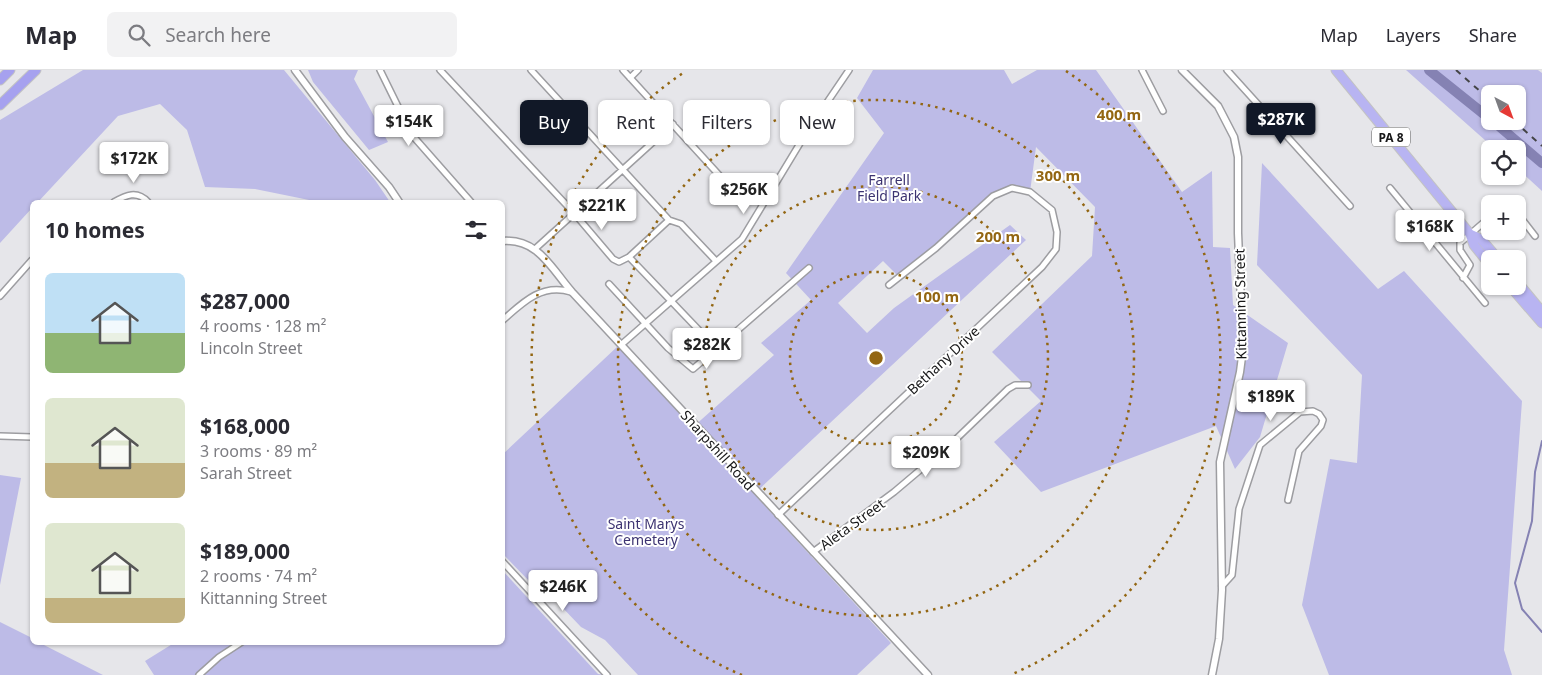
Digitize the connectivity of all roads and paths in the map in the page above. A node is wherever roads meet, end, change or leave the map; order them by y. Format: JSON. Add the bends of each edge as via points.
{"nodes":[{"id":1,"x":10,"y":70,"type":"edge"},
{"id":2,"x":36,"y":70,"type":"edge"},
{"id":3,"x":295,"y":70,"type":"edge"},
{"id":4,"x":380,"y":70,"type":"edge"},
{"id":5,"x":440,"y":70,"type":"edge"},
{"id":6,"x":531,"y":70,"type":"edge"},
{"id":7,"x":622,"y":70,"type":"edge"},
{"id":8,"x":638,"y":70,"type":"edge"},
{"id":9,"x":849,"y":70,"type":"edge"},
{"id":10,"x":1142,"y":70,"type":"edge"},
{"id":11,"x":1228,"y":70,"type":"edge"},
{"id":12,"x":1336,"y":70,"type":"edge"},
{"id":13,"x":1183,"y":71,"type":"edge"},
{"id":14,"x":630,"y":78,"type":"junction"},
{"id":15,"x":0,"y":80,"type":"edge"},
{"id":16,"x":651,"y":100,"type":"edge"},
{"id":17,"x":0,"y":105,"type":"edge"},
{"id":18,"x":1163,"y":111,"type":"dead end"},
{"id":19,"x":673,"y":124,"type":"edge"},
{"id":20,"x":650,"y":145,"type":"edge"},
{"id":21,"x":623,"y":170,"type":"junction"},
{"id":22,"x":719,"y":175,"type":"dead end"},
{"id":23,"x":1390,"y":188,"type":"dead end"},
{"id":24,"x":117,"y":200,"type":"edge"},
{"id":25,"x":146,"y":200,"type":"edge"},
{"id":26,"x":397,"y":200,"type":"edge"},
{"id":27,"x":469,"y":200,"type":"edge"},
{"id":28,"x":1350,"y":206,"type":"dead end"},
{"id":29,"x":574,"y":213,"type":"junction"},
{"id":30,"x":669,"y":220,"type":"junction"},
{"id":31,"x":1526,"y":224,"type":"edge"},
{"id":32,"x":1481,"y":225,"type":"edge"},
{"id":33,"x":1470,"y":234,"type":"junction"},
{"id":34,"x":1535,"y":236,"type":"dead end"},
{"id":35,"x":505,"y":240,"type":"edge"},
{"id":36,"x":536,"y":248,"type":"junction"},
{"id":37,"x":1490,"y":250,"type":"edge"},
{"id":38,"x":1481,"y":254,"type":"edge"},
{"id":39,"x":629,"y":257,"type":"junction"},
{"id":40,"x":716,"y":261,"type":"junction"},
{"id":41,"x":30,"y":262,"type":"edge"},
{"id":42,"x":810,"y":268,"type":"dead end"},
{"id":43,"x":1463,"y":278,"type":"junction"},
{"id":44,"x":609,"y":284,"type":"dead end"},
{"id":45,"x":889,"y":285,"type":"dead end"},
{"id":46,"x":572,"y":292,"type":"junction"},
{"id":47,"x":1526,"y":293,"type":"edge"},
{"id":48,"x":1518,"y":295,"type":"edge"},
{"id":49,"x":0,"y":296,"type":"edge"},
{"id":50,"x":670,"y":301,"type":"junction"},
{"id":51,"x":1485,"y":303,"type":"dead end"},
{"id":52,"x":1542,"y":312,"type":"edge"},
{"id":53,"x":505,"y":319,"type":"edge"},
{"id":54,"x":646,"y":323,"type":"junction"},
{"id":55,"x":1542,"y":323,"type":"edge"},
{"id":56,"x":622,"y":344,"type":"junction"},
{"id":57,"x":716,"y":348,"type":"junction"},
{"id":58,"x":1028,"y":385,"type":"dead end"},
{"id":59,"x":0,"y":436,"type":"edge"},
{"id":60,"x":30,"y":437,"type":"edge"},
{"id":61,"x":1288,"y":500,"type":"dead end"},
{"id":62,"x":778,"y":515,"type":"junction"},
{"id":63,"x":813,"y":552,"type":"junction"},
{"id":64,"x":505,"y":564,"type":"edge"},
{"id":65,"x":1222,"y":586,"type":"junction"},
{"id":66,"x":237,"y":645,"type":"edge"},
{"id":67,"x":199,"y":675,"type":"edge"},
{"id":68,"x":607,"y":675,"type":"edge"},
{"id":69,"x":928,"y":675,"type":"edge"},
{"id":70,"x":1212,"y":675,"type":"edge"}],
"edges":[{"from":1,"to":15,"type":"highway"},
{"from":2,"to":17,"type":"highway"},
{"from":3,"to":26,"type":"street"},
{"from":4,"to":27,"type":"street","via":[[412,135]]},
{"from":5,"to":29,"type":"street"},
{"from":6,"to":21,"type":"street"},
{"from":7,"to":14,"type":"street"},
{"from":8,"to":14,"type":"street"},
{"from":9,"to":40,"type":"street","via":[[742,239]]},
{"from":10,"to":18,"type":"street"},
{"from":11,"to":28,"type":"street"},
{"from":12,"to":33,"type":"highway","number":"PA 8"},
{"from":13,"to":65,"type":"street","name":"Kittanning Street","via":[[1218,106],[1234,137],[1238,157],[1243,349],[1220,462]]},
{"from":14,"to":16,"type":"street"},
{"from":19,"to":22,"type":"street"},
{"from":20,"to":21,"type":"street"},
{"from":21,"to":29,"type":"street"},
{"from":21,"to":30,"type":"street"},
{"from":23,"to":43,"type":"street"},
{"from":24,"to":25,"type":"street","via":[[135,194]]},
{"from":29,"to":36,"type":"street"},
{"from":29,"to":39,"type":"street","via":[[613,259],[619,262]]},
{"from":30,"to":39,"type":"street"},
{"from":30,"to":40,"type":"street","via":[[681,224]]},
{"from":31,"to":34,"type":"street"},
{"from":32,"to":33,"type":"street"},
{"from":33,"to":37,"type":"highway","number":"PA 8","via":[[1481,239]]},
{"from":33,"to":38,"type":"highway","number":"PA 8"},
{"from":33,"to":43,"type":"street","via":[[1460,245],[1470,266]]},
{"from":35,"to":36,"type":"street","via":[[522,241]]},
{"from":36,"to":46,"type":"street","name":"Sharpshill Road"},
{"from":39,"to":50,"type":"street"},
{"from":40,"to":50,"type":"street"},
{"from":41,"to":49,"type":"street"},
{"from":42,"to":57,"type":"street"},
{"from":43,"to":51,"type":"street"},
{"from":44,"to":54,"type":"street"},
{"from":45,"to":62,"type":"street","name":"Bethany Drive","via":[[993,196],[1012,188],[1030,192],[1052,210],[1057,232],[1056,249],[1042,267]]},
{"from":46,"to":53,"type":"street","via":[[551,289],[538,293]]},
{"from":46,"to":56,"type":"street","name":"Sharpshill Road"},
{"from":47,"to":52,"type":"highway"},
{"from":48,"to":55,"type":"highway"},
{"from":50,"to":54,"type":"street"},
{"from":50,"to":57,"type":"street"},
{"from":54,"to":56,"type":"street"},
{"from":54,"to":57,"type":"street","via":[[693,369]]},
{"from":56,"to":62,"type":"street","name":"Sharpshill Road"},
{"from":58,"to":63,"type":"street","name":"Aleta Street","via":[[1015,385],[1008,389],[952,443],[894,492]]},
{"from":59,"to":60,"type":"street"},
{"from":61,"to":65,"type":"street","via":[[1299,451],[1323,420],[1313,411],[1300,412],[1260,446],[1239,510],[1232,576]]},
{"from":62,"to":63,"type":"street","name":"Sharpshill Road"},
{"from":63,"to":69,"type":"street","name":"Sharpshill Road"},
{"from":64,"to":68,"type":"street"},
{"from":65,"to":70,"type":"street","name":"Kittanning Street","via":[[1219,639]]},
{"from":66,"to":67,"type":"street"}]}
